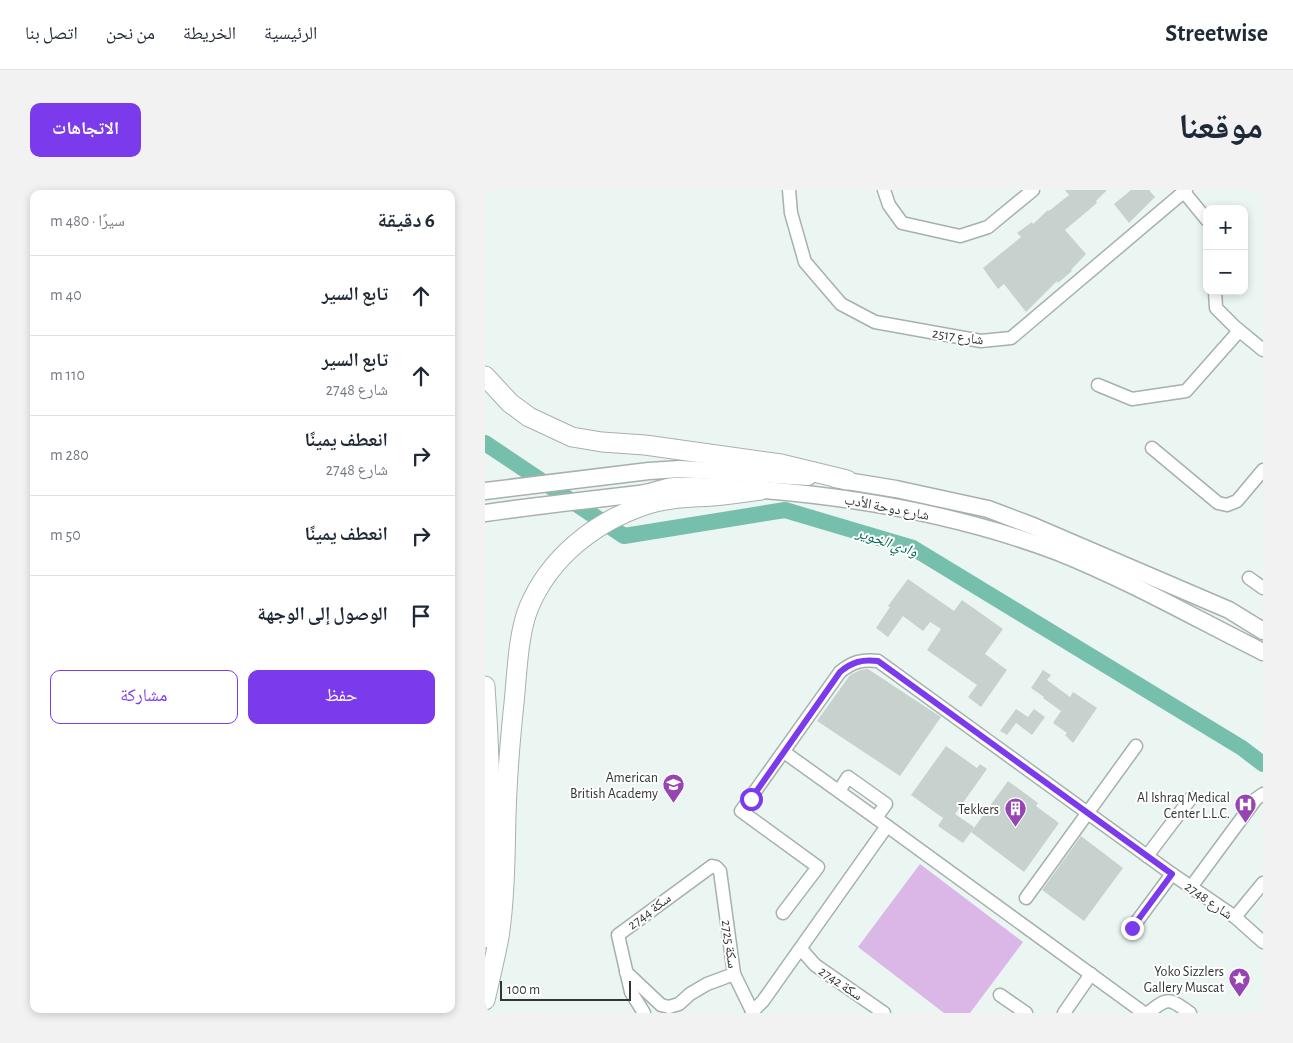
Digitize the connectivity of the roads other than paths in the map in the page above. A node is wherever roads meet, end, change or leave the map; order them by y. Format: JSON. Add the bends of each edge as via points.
{"nodes":[{"id":1,"x":789,"y":190,"type":"edge"},
{"id":2,"x":884,"y":190,"type":"edge"},
{"id":3,"x":1031,"y":191,"type":"edge"},
{"id":4,"x":1185,"y":191,"type":"edge"},
{"id":5,"x":1203,"y":215,"type":"edge"},
{"id":6,"x":1215,"y":295,"type":"edge"},
{"id":7,"x":1239,"y":331,"type":"junction"},
{"id":8,"x":1263,"y":350,"type":"edge"},
{"id":9,"x":485,"y":376,"type":"edge"},
{"id":10,"x":1098,"y":385,"type":"dead end"},
{"id":11,"x":1152,"y":448,"type":"dead end"},
{"id":12,"x":1262,"y":472,"type":"edge"},
{"id":13,"x":847,"y":480,"type":"junction"},
{"id":14,"x":761,"y":490,"type":"junction"},
{"id":15,"x":485,"y":491,"type":"edge"},
{"id":16,"x":485,"y":513,"type":"edge"},
{"id":17,"x":1249,"y":578,"type":"dead end"},
{"id":18,"x":1263,"y":588,"type":"edge"},
{"id":19,"x":1263,"y":631,"type":"edge"},
{"id":20,"x":1263,"y":652,"type":"edge"},
{"id":21,"x":485,"y":686,"type":"edge"},
{"id":22,"x":1136,"y":746,"type":"dead end"},
{"id":23,"x":784,"y":752,"type":"junction"},
{"id":24,"x":1263,"y":794,"type":"edge"},
{"id":25,"x":1191,"y":798,"type":"dead end"},
{"id":26,"x":1087,"y":812,"type":"junction"},
{"id":27,"x":887,"y":826,"type":"junction"},
{"id":28,"x":1147,"y":856,"type":"junction"},
{"id":29,"x":720,"y":871,"type":"joint"},
{"id":30,"x":1172,"y":874,"type":"junction"},
{"id":31,"x":1263,"y":883,"type":"edge"},
{"id":32,"x":1191,"y":888,"type":"junction"},
{"id":33,"x":1026,"y":898,"type":"dead end"},
{"id":34,"x":783,"y":913,"type":"dead end"},
{"id":35,"x":1235,"y":917,"type":"junction"},
{"id":36,"x":1132,"y":928,"type":"dead end"},
{"id":37,"x":485,"y":938,"type":"edge"},
{"id":38,"x":1263,"y":942,"type":"edge"},
{"id":39,"x":801,"y":949,"type":"junction"},
{"id":40,"x":625,"y":972,"type":"junction"},
{"id":41,"x":734,"y":974,"type":"junction"},
{"id":42,"x":1091,"y":974,"type":"junction"},
{"id":43,"x":1001,"y":995,"type":"dead end"},
{"id":44,"x":485,"y":1000,"type":"edge"},
{"id":45,"x":753,"y":1012,"type":"edge"},
{"id":46,"x":644,"y":1013,"type":"edge"},
{"id":47,"x":884,"y":1013,"type":"edge"},
{"id":48,"x":1026,"y":1013,"type":"edge"},
{"id":49,"x":1064,"y":1013,"type":"edge"},
{"id":50,"x":1144,"y":1013,"type":"edge"},
{"id":51,"x":1148,"y":1013,"type":"edge"},
{"id":52,"x":1190,"y":1013,"type":"edge"}],
"edges":[{"from":1,"to":4,"type":"street","name":"2517 شارع","via":[[791,213],[805,262],[841,304],[875,322],[981,341],[1011,338]]},
{"from":2,"to":3,"type":"street","via":[[889,205],[902,222],[960,236],[988,226]]},
{"from":4,"to":5,"type":"street"},
{"from":6,"to":7,"type":"street","via":[[1216,308]]},
{"from":7,"to":8,"type":"street"},
{"from":7,"to":10,"type":"street","via":[[1187,392],[1132,399]]},
{"from":9,"to":13,"type":"highway","via":[[510,403],[572,437],[781,464]]},
{"from":11,"to":12,"type":"street","via":[[1219,503],[1227,505],[1237,501]]},
{"from":13,"to":15,"type":"main road","name":"شارع دوحة الأدب","via":[[680,470]]},
{"from":13,"to":19,"type":"main road","name":"شارع دوحة الأدب","via":[[987,509],[1229,610]]},
{"from":14,"to":16,"type":"main road","name":"شارع دوحة الأدب","via":[[671,486],[643,494]]},
{"from":14,"to":20,"type":"main road","name":"شارع دوحة الأدب","via":[[819,495],[902,509],[1023,540],[1129,584]]},
{"from":14,"to":44,"type":"highway","via":[[662,500],[614,518],[569,548],[536,593],[524,622],[516,684],[499,937]]},
{"from":17,"to":18,"type":"street"},
{"from":21,"to":37,"type":"highway","via":[[490,764],[489,887]]},
{"from":22,"to":26,"type":"street"},
{"from":23,"to":26,"type":"street","name":"شارع 2748","via":[[840,672],[850,664],[867,659],[878,661]]},
{"from":23,"to":27,"type":"street"},
{"from":23,"to":34,"type":"street","name":"شارع 2748","via":[[741,811],[817,867]]},
{"from":24,"to":32,"type":"street","via":[[1256,799]]},
{"from":25,"to":28,"type":"street"},
{"from":26,"to":28,"type":"street","name":"شارع 2748"},
{"from":26,"to":33,"type":"street"},
{"from":27,"to":39,"type":"street"},
{"from":27,"to":42,"type":"street"},
{"from":28,"to":30,"type":"street","name":"شارع 2748"},
{"from":29,"to":40,"type":"street","name":"سكة 2744","via":[[709,866],[618,935]]},
{"from":29,"to":41,"type":"street","name":"سكة 2725"},
{"from":30,"to":32,"type":"street","name":"شارع 2748"},
{"from":30,"to":36,"type":"street"},
{"from":31,"to":35,"type":"street"},
{"from":32,"to":35,"type":"street","name":"شارع 2748"},
{"from":35,"to":38,"type":"street","name":"شارع 2748"},
{"from":39,"to":45,"type":"street"},
{"from":39,"to":47,"type":"street","name":"سكة 2742","via":[[815,966]]},
{"from":40,"to":41,"type":"street","via":[[661,1005],[669,1007],[679,1004],[707,984]]},
{"from":40,"to":46,"type":"street","via":[[631,992]]},
{"from":41,"to":45,"type":"street","name":"سكة 2725"},
{"from":42,"to":49,"type":"street"},
{"from":42,"to":50,"type":"street"},
{"from":43,"to":48,"type":"street"},
{"from":51,"to":52,"type":"street","via":[[1169,1000]]}]}
